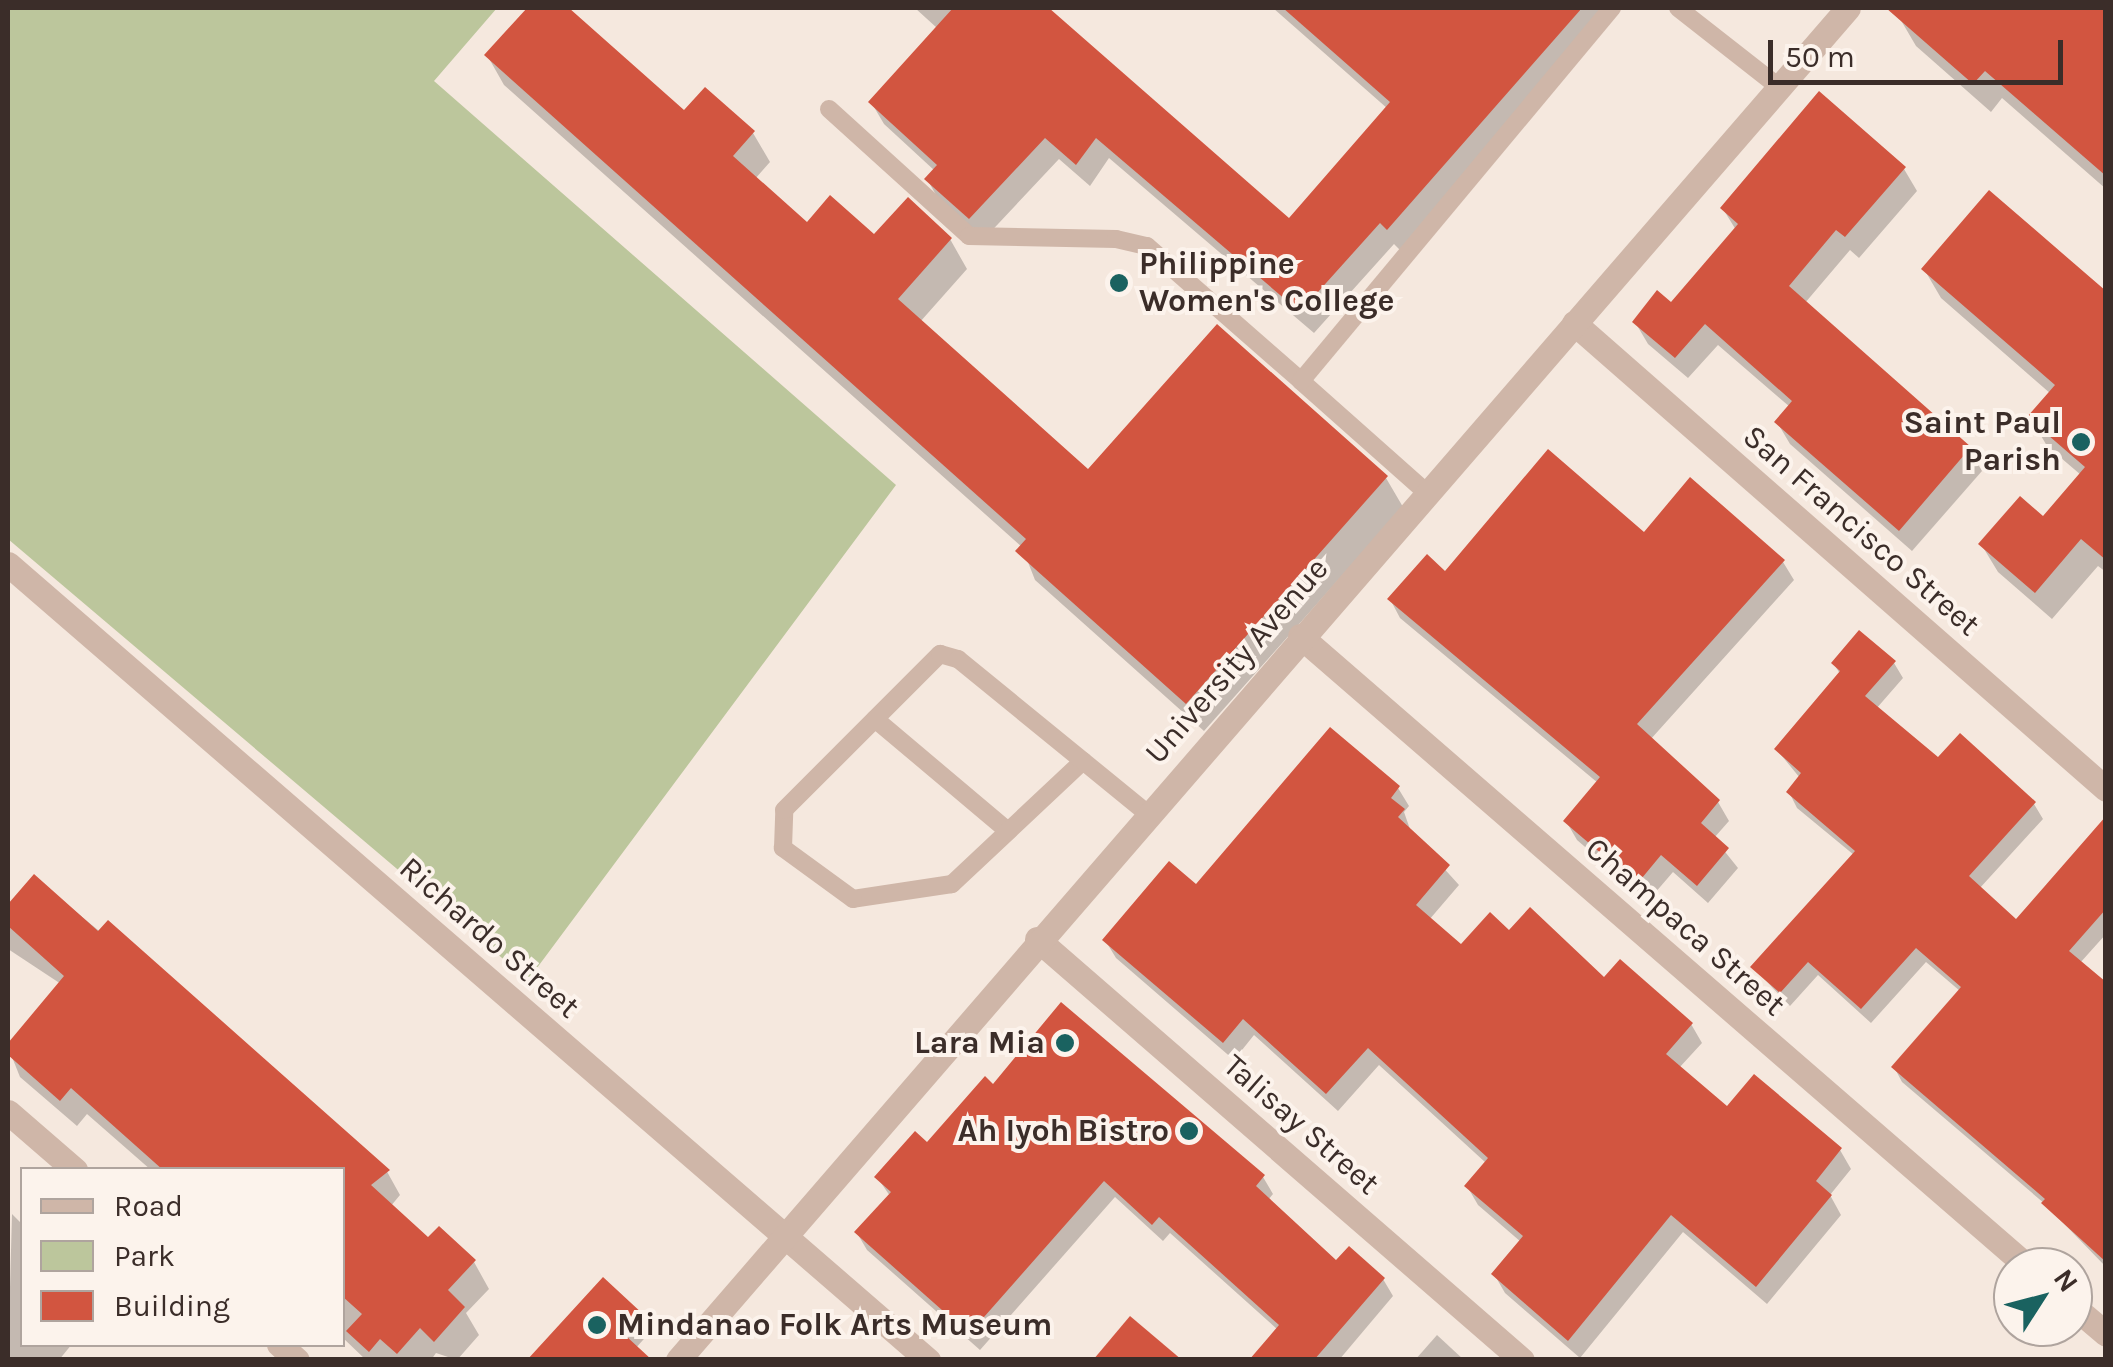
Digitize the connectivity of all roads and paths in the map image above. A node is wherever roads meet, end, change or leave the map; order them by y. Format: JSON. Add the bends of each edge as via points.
{"nodes":[{"id":1,"x":1612,"y":8,"type":"edge"},
{"id":2,"x":1678,"y":8,"type":"edge"},
{"id":3,"x":1848,"y":8,"type":"edge"},
{"id":4,"x":1780,"y":88,"type":"junction"},
{"id":5,"x":829,"y":108,"type":"dead end"},
{"id":6,"x":1574,"y":323,"type":"junction"},
{"id":7,"x":1301,"y":381,"type":"junction"},
{"id":8,"x":1426,"y":493,"type":"junction"},
{"id":9,"x":8,"y":564,"type":"edge"},
{"id":10,"x":1300,"y":636,"type":"junction"},
{"id":11,"x":875,"y":719,"type":"junction"},
{"id":12,"x":1083,"y":760,"type":"junction"},
{"id":13,"x":2106,"y":788,"type":"edge"},
{"id":14,"x":1148,"y":813,"type":"junction"},
{"id":15,"x":1008,"y":831,"type":"junction"},
{"id":16,"x":1038,"y":939,"type":"junction"},
{"id":17,"x":8,"y":1112,"type":"edge"},
{"id":18,"x":72,"y":1167,"type":"edge"},
{"id":19,"x":783,"y":1236,"type":"junction"},
{"id":20,"x":2005,"y":1247,"type":"edge"},
{"id":21,"x":678,"y":1360,"type":"edge"},
{"id":22,"x":928,"y":1360,"type":"edge"},
{"id":23,"x":1522,"y":1360,"type":"edge"}],
"edges":[{"from":1,"to":7,"type":"lane"},
{"from":2,"to":4,"type":"lane"},
{"from":3,"to":4,"type":"street","name":"University Avenue"},
{"from":4,"to":6,"type":"street","name":"University Avenue"},
{"from":5,"to":7,"type":"lane","via":[[969,236],[1116,239],[1146,246]]},
{"from":6,"to":8,"type":"street","name":"University Avenue"},
{"from":6,"to":13,"type":"street","name":"San Francisco Street"},
{"from":7,"to":8,"type":"lane"},
{"from":8,"to":10,"type":"street","name":"University Avenue"},
{"from":9,"to":19,"type":"street","name":"Richardo Street"},
{"from":10,"to":14,"type":"street","name":"University Avenue"},
{"from":10,"to":20,"type":"street","name":"Champaca Street"},
{"from":11,"to":12,"type":"lane","via":[[940,654],[958,659]]},
{"from":11,"to":15,"type":"lane"},
{"from":11,"to":15,"type":"lane","via":[[784,810],[783,848],[853,899],[952,884]]},
{"from":12,"to":14,"type":"lane"},
{"from":12,"to":15,"type":"lane"},
{"from":14,"to":16,"type":"street","name":"University Avenue"},
{"from":16,"to":19,"type":"street","name":"University Avenue"},
{"from":16,"to":23,"type":"street","name":"Talisay Street"},
{"from":17,"to":18,"type":"street"},
{"from":19,"to":21,"type":"street","name":"University Avenue"},
{"from":19,"to":22,"type":"street","name":"Richardo Street"}]}
